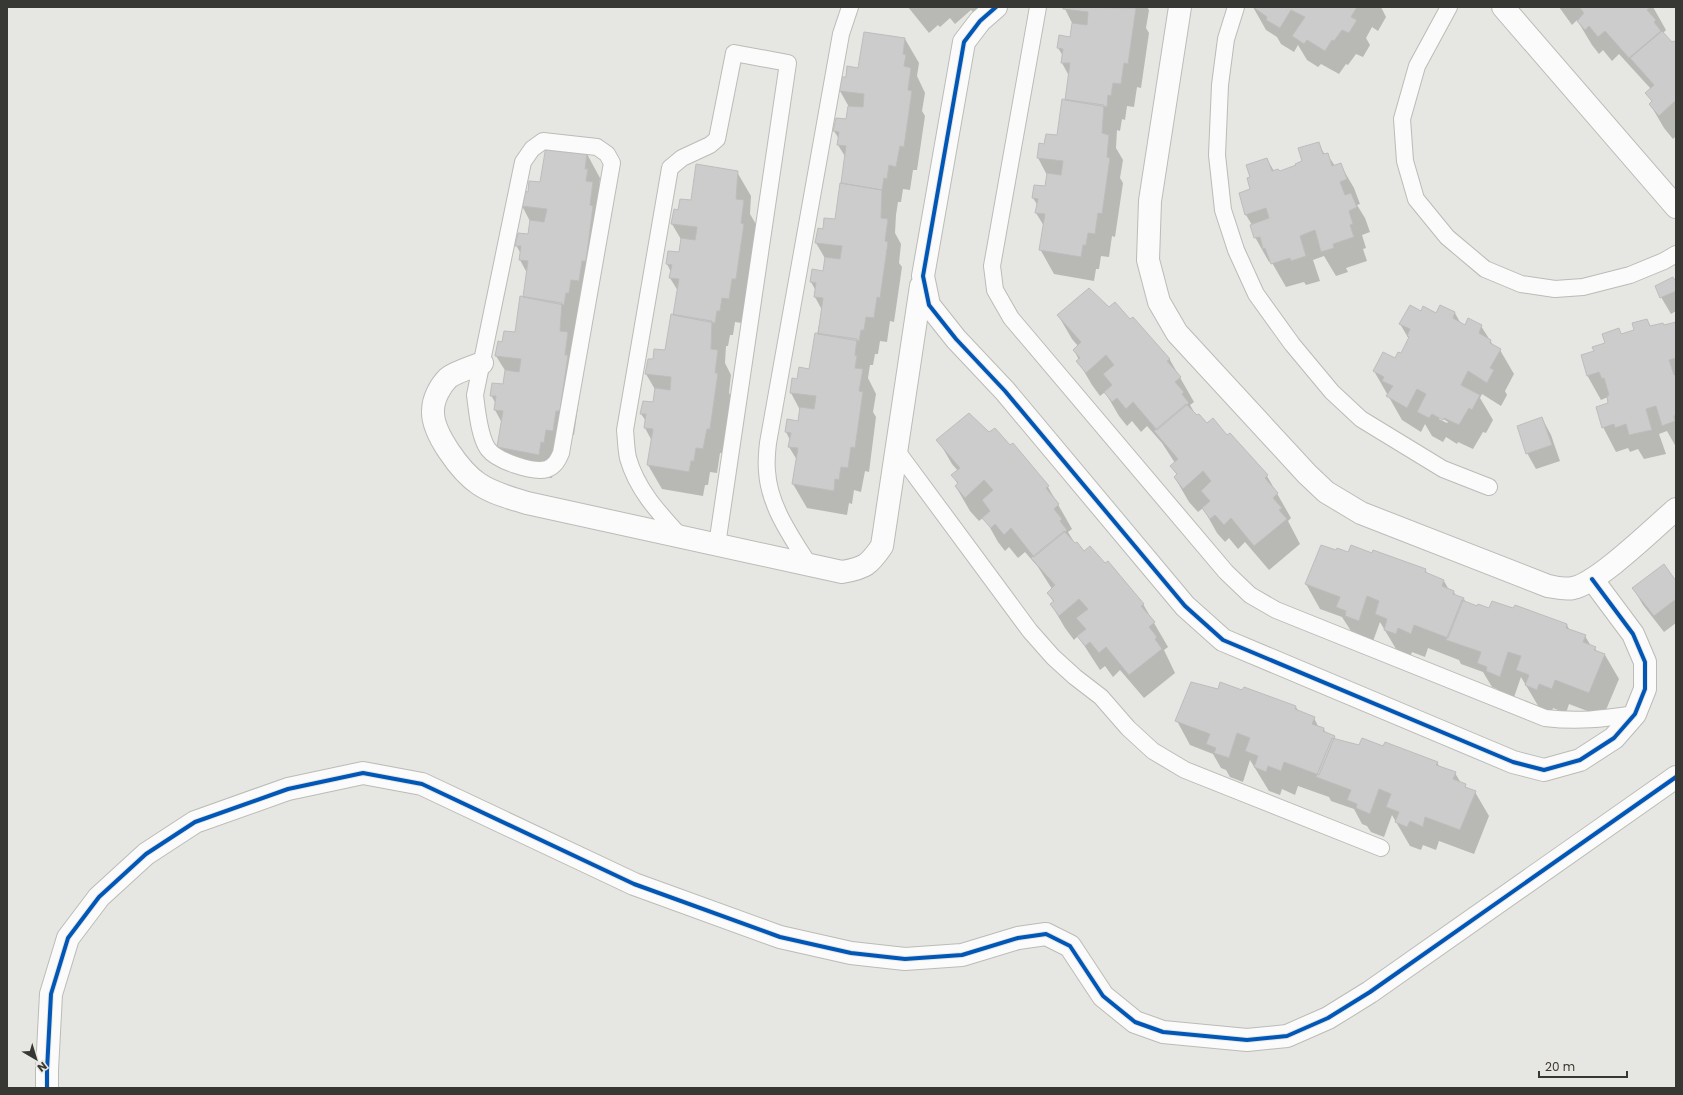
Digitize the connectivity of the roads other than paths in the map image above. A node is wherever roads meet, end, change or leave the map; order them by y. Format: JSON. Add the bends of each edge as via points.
{"nodes":[{"id":1,"x":850,"y":7,"type":"edge"},
{"id":2,"x":996,"y":7,"type":"edge"},
{"id":3,"x":1038,"y":7,"type":"edge"},
{"id":4,"x":1180,"y":7,"type":"edge"},
{"id":5,"x":1236,"y":7,"type":"edge"},
{"id":6,"x":1449,"y":7,"type":"edge"},
{"id":7,"x":1503,"y":7,"type":"edge"},
{"id":8,"x":1676,"y":207,"type":"edge"},
{"id":9,"x":1676,"y":254,"type":"edge"},
{"id":10,"x":923,"y":276,"type":"junction"},
{"id":11,"x":482,"y":363,"type":"junction"},
{"id":12,"x":897,"y":451,"type":"junction"},
{"id":13,"x":1489,"y":486,"type":"dead end"},
{"id":14,"x":1676,"y":509,"type":"edge"},
{"id":15,"x":681,"y":537,"type":"junction"},
{"id":16,"x":717,"y":545,"type":"junction"},
{"id":17,"x":809,"y":565,"type":"junction"},
{"id":18,"x":1592,"y":580,"type":"junction"},
{"id":19,"x":1635,"y":714,"type":"junction"},
{"id":20,"x":1676,"y":777,"type":"edge"},
{"id":21,"x":1381,"y":848,"type":"dead end"},
{"id":22,"x":47,"y":1088,"type":"edge"}],
"edges":[{"from":1,"to":17,"type":"lane","via":[[841,34],[768,443],[767,471],[772,496],[782,522]]},
{"from":2,"to":10,"type":"street","via":[[980,21],[964,42]]},
{"from":3,"to":19,"type":"lane","via":[[992,266],[995,290],[1011,318],[1226,572],[1250,595],[1276,610],[1545,718],[1593,721]]},
{"from":4,"to":18,"type":"street","via":[[1150,201],[1148,260],[1159,302],[1177,333],[1326,492],[1361,513],[1548,586],[1572,588]]},
{"from":5,"to":13,"type":"lane","via":[[1226,39],[1220,86],[1217,155],[1223,210],[1236,250],[1256,294],[1292,344],[1332,392],[1361,419],[1443,469]]},
{"from":6,"to":9,"type":"lane","via":[[1417,66],[1402,119],[1405,161],[1416,199],[1447,237],[1485,269],[1521,284],[1555,289],[1583,287],[1630,275]]},
{"from":7,"to":8,"type":"street"},
{"from":10,"to":12,"type":"street"},
{"from":10,"to":19,"type":"street","via":[[929,305],[956,339],[1004,391],[1185,606],[1223,640],[1513,762],[1544,770],[1580,760],[1614,738]]},
{"from":11,"to":11,"type":"lane","via":[[523,162],[543,141],[597,147],[607,154],[612,163],[558,462],[547,468],[536,469],[505,462],[488,449],[479,425],[475,395]]},
{"from":11,"to":15,"type":"street","via":[[449,377],[438,390],[433,411],[439,435],[461,469],[478,484],[527,503]]},
{"from":12,"to":17,"type":"street","via":[[882,546],[873,559],[861,568],[842,572]]},
{"from":12,"to":21,"type":"lane","via":[[1030,631],[1053,657],[1101,697],[1128,728],[1153,751],[1185,770]]},
{"from":14,"to":18,"type":"street"},
{"from":15,"to":16,"type":"street"},
{"from":15,"to":16,"type":"lane","via":[[653,507],[636,482],[628,457],[625,430],[670,168],[682,158],[717,139],[734,53],[788,63]]},
{"from":16,"to":17,"type":"street"},
{"from":18,"to":19,"type":"street","via":[[1633,634],[1645,662],[1645,689]]},
{"from":20,"to":22,"type":"street","via":[[1364,996],[1328,1018],[1286,1036],[1247,1040],[1163,1032],[1135,1022],[1103,996],[1070,946],[1046,934],[1018,938],[962,955],[905,959],[851,953],[780,937],[634,884],[422,784],[363,773],[288,789],[195,822],[146,854],[99,897],[68,938],[51,994]]}]}
